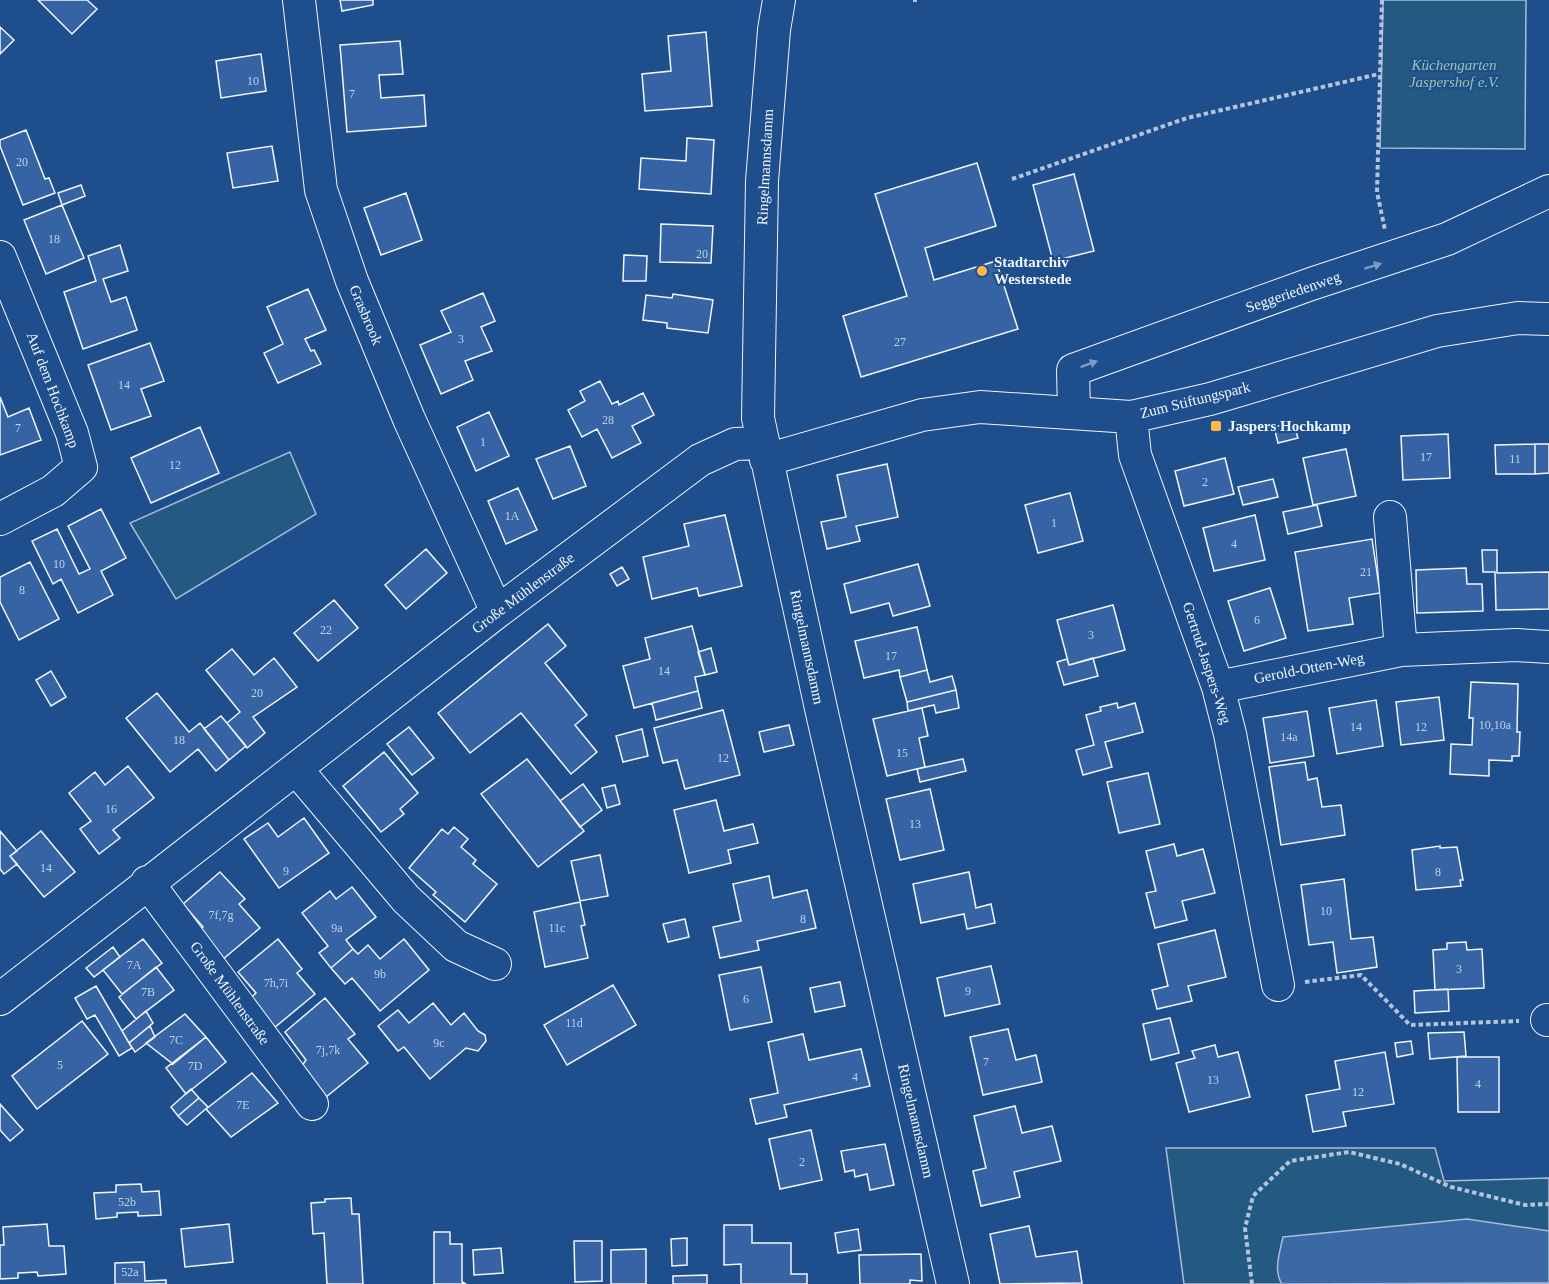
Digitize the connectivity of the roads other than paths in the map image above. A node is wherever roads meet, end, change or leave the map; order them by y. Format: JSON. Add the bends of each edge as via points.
{"nodes":[{"id":1,"x":299,"y":0,"type":"edge"},
{"id":2,"x":779,"y":0,"type":"edge"},
{"id":3,"x":1549,"y":191,"type":"edge"},
{"id":4,"x":0,"y":257,"type":"edge"},
{"id":5,"x":1549,"y":319,"type":"edge"},
{"id":6,"x":1074,"y":412,"type":"junction"},
{"id":7,"x":1131,"y":417,"type":"junction"},
{"id":8,"x":764,"y":451,"type":"junction"},
{"id":9,"x":1390,"y":517,"type":"dead end"},
{"id":10,"x":0,"y":519,"type":"edge"},
{"id":11,"x":497,"y":612,"type":"junction"},
{"id":12,"x":1549,"y":647,"type":"edge"},
{"id":13,"x":1401,"y":650,"type":"junction"},
{"id":14,"x":1218,"y":687,"type":"junction"},
{"id":15,"x":297,"y":770,"type":"junction"},
{"id":16,"x":147,"y":882,"type":"junction"},
{"id":17,"x":495,"y":964,"type":"dead end"},
{"id":18,"x":1278,"y":985,"type":"road end"},
{"id":19,"x":0,"y":999,"type":"edge"},
{"id":20,"x":312,"y":1104,"type":"dead end"},
{"id":21,"x":953,"y":1284,"type":"edge"}],
"edges":[{"from":1,"to":11,"type":"street","name":"Grasbrook","via":[[321,190],[369,323]]},
{"from":2,"to":8,"type":"street","name":"Ringelmannsdamm","via":[[762,182],[758,418]]},
{"from":6,"to":3,"type":"street","name":"Seggeriedenweg","one_way":true,"via":[[1073,370],[1300,288],[1392,260]]},
{"from":4,"to":10,"type":"street","name":"Auf dem Hochkamp","via":[[72,433],[81,467],[52,491]]},
{"from":5,"to":7,"type":"street","name":"Zum Stiftungspark","via":[[1518,318],[1437,331],[1209,399]]},
{"from":6,"to":7,"type":"street","name":"Zum Stiftungspark"},
{"from":6,"to":8,"type":"street","name":"Zum Stiftungspark","via":[[980,407],[921,415]]},
{"from":7,"to":14,"type":"street","name":"Gertrud-Jaspers-Weg","via":[[1136,455]]},
{"from":8,"to":11,"type":"street","name":"Große Mühlenstraße","via":[[735,444],[700,460]]},
{"from":8,"to":21,"type":"street","name":"Ringelmannsdamm"},
{"from":9,"to":13,"type":"street"},
{"from":11,"to":15,"type":"street","name":"Große Mühlenstraße"},
{"from":12,"to":13,"type":"street","name":"Gerold-Otten-Weg"},
{"from":13,"to":14,"type":"street","name":"Gerold-Otten-Weg"},
{"from":14,"to":18,"type":"street","name":"Gertrud-Jaspers-Weg"},
{"from":15,"to":16,"type":"street","name":"Große Mühlenstraße"},
{"from":15,"to":17,"type":"street","via":[[406,899],[456,946]]},
{"from":16,"to":19,"type":"street","name":"Große Mühlenstraße"},
{"from":16,"to":20,"type":"street","name":"Große Mühlenstraße"}]}
